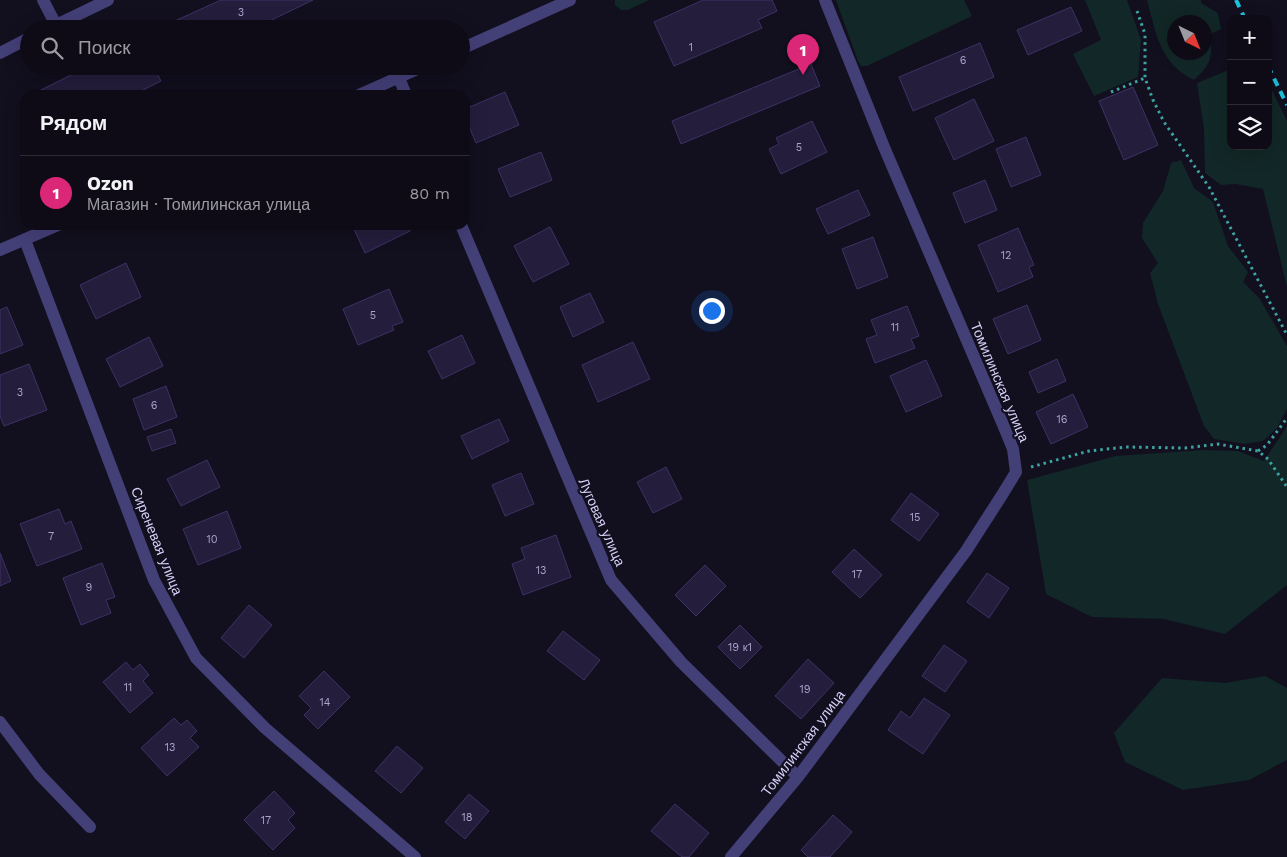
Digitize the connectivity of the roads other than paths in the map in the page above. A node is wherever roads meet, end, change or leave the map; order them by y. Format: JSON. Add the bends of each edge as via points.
{"nodes":[{"id":1,"x":43,"y":0,"type":"edge"},
{"id":2,"x":108,"y":0,"type":"edge"},
{"id":3,"x":570,"y":0,"type":"edge"},
{"id":4,"x":825,"y":0,"type":"edge"},
{"id":5,"x":50,"y":20,"type":"edge"},
{"id":6,"x":67,"y":20,"type":"edge"},
{"id":7,"x":20,"y":43,"type":"edge"},
{"id":8,"x":470,"y":45,"type":"edge"},
{"id":9,"x":0,"y":53,"type":"edge"},
{"id":10,"x":405,"y":75,"type":"edge"},
{"id":11,"x":399,"y":78,"type":"junction"},
{"id":12,"x":371,"y":90,"type":"edge"},
{"id":13,"x":404,"y":90,"type":"edge"},
{"id":14,"x":47,"y":230,"type":"edge"},
{"id":15,"x":463,"y":230,"type":"edge"},
{"id":16,"x":25,"y":240,"type":"junction"},
{"id":17,"x":0,"y":250,"type":"edge"},
{"id":18,"x":0,"y":722,"type":"edge"},
{"id":19,"x":798,"y":777,"type":"junction"},
{"id":20,"x":90,"y":827,"type":"dead end"},
{"id":21,"x":415,"y":857,"type":"edge"},
{"id":22,"x":731,"y":857,"type":"edge"}],
"edges":[{"from":1,"to":5,"type":"street"},
{"from":2,"to":6,"type":"street"},
{"from":3,"to":8,"type":"street"},
{"from":4,"to":19,"type":"street","name":"Томилинская улица","via":[[1013,449],[1016,472],[966,551]]},
{"from":7,"to":9,"type":"street"},
{"from":10,"to":11,"type":"street"},
{"from":11,"to":12,"type":"street"},
{"from":11,"to":13,"type":"street"},
{"from":14,"to":16,"type":"street"},
{"from":15,"to":19,"type":"street","name":"Луговая улица","via":[[611,580],[681,662]]},
{"from":16,"to":17,"type":"street"},
{"from":16,"to":21,"type":"street","name":"Сиреневая улица","via":[[154,580],[196,658],[265,728]]},
{"from":18,"to":20,"type":"street","via":[[38,774]]},
{"from":19,"to":22,"type":"street","name":"Томилинская улица"}]}
